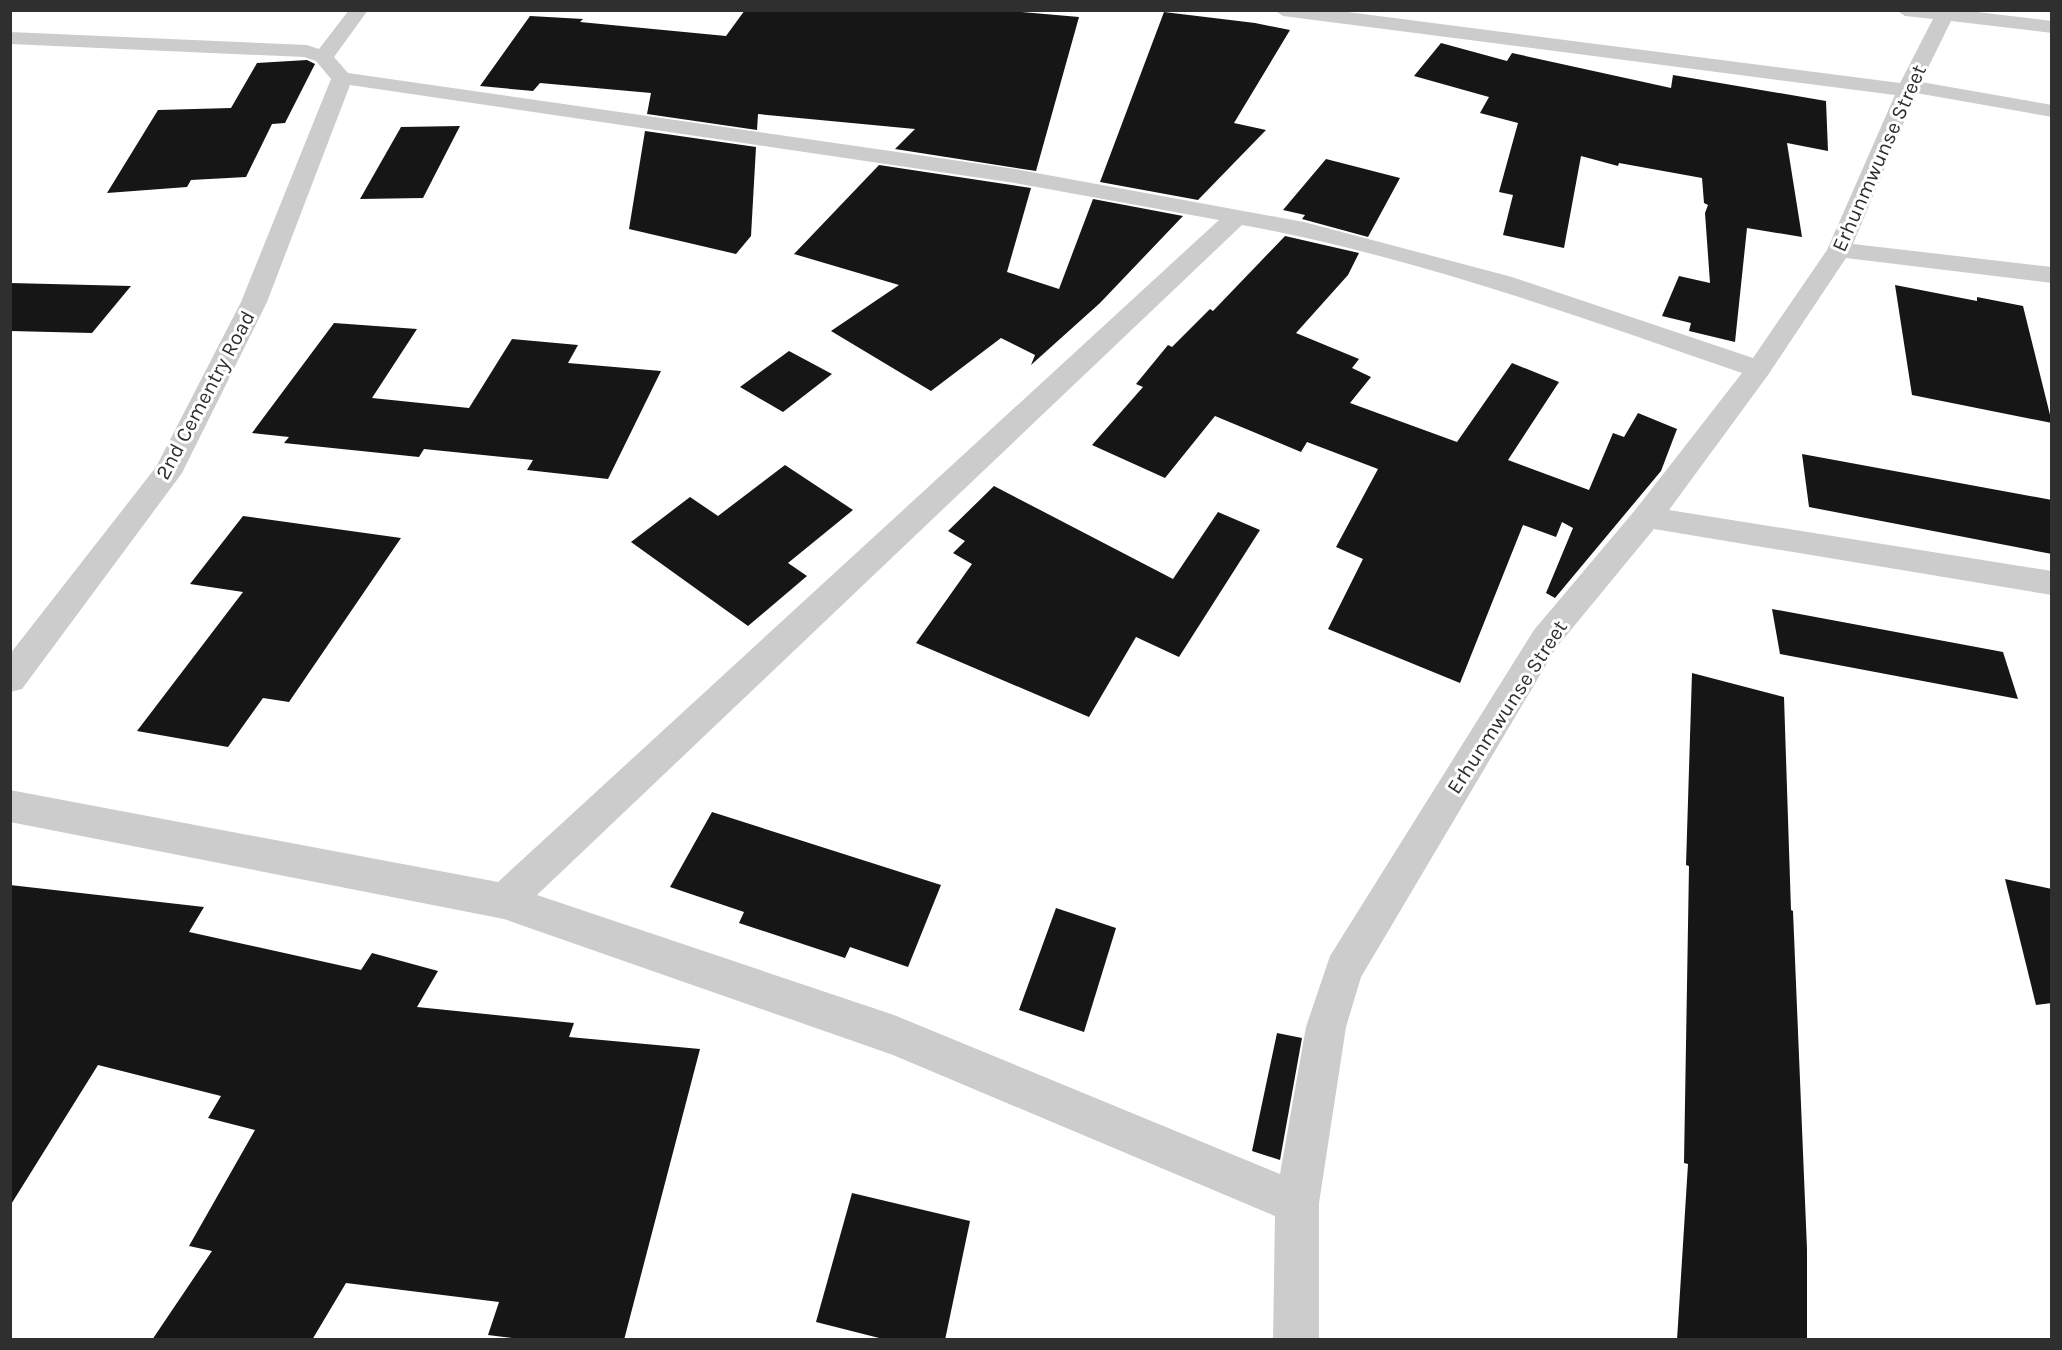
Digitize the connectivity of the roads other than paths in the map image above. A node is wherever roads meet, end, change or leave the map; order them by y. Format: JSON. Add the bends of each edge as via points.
{"nodes":[{"id":1,"x":360,"y":10,"type":"edge"},
{"id":2,"x":1283,"y":10,"type":"edge"},
{"id":3,"x":1905,"y":10,"type":"edge"},
{"id":4,"x":1946,"y":13,"type":"edge"},
{"id":5,"x":2052,"y":27,"type":"edge"},
{"id":6,"x":19,"y":40,"type":"edge"},
{"id":7,"x":323,"y":57,"type":"junction"},
{"id":8,"x":10,"y":60,"type":"edge"},
{"id":9,"x":342,"y":78,"type":"junction"},
{"id":10,"x":1908,"y":88,"type":"junction"},
{"id":11,"x":2052,"y":111,"type":"edge"},
{"id":12,"x":1236,"y":217,"type":"junction"},
{"id":13,"x":1839,"y":250,"type":"junction"},
{"id":14,"x":2052,"y":275,"type":"edge"},
{"id":15,"x":1759,"y":369,"type":"junction"},
{"id":16,"x":1647,"y":517,"type":"junction"},
{"id":17,"x":2052,"y":583,"type":"edge"},
{"id":18,"x":10,"y":679,"type":"edge"},
{"id":19,"x":10,"y":806,"type":"edge"},
{"id":20,"x":504,"y":901,"type":"junction"},
{"id":21,"x":1297,"y":1203,"type":"junction"},
{"id":22,"x":1296,"y":1340,"type":"edge"}],
"edges":[{"from":1,"to":7,"type":"street"},
{"from":2,"to":10,"type":"street"},
{"from":3,"to":4,"type":"street"},
{"from":4,"to":5,"type":"street"},
{"from":4,"to":10,"type":"street","name":"Erhunmwunse Street"},
{"from":6,"to":7,"type":"street","via":[[285,48]]},
{"from":6,"to":8,"type":"street"},
{"from":7,"to":9,"type":"street"},
{"from":9,"to":12,"type":"street","via":[[981,171]]},
{"from":9,"to":18,"type":"street","name":"2nd Cementry Road","via":[[254,302],[168,472]]},
{"from":10,"to":11,"type":"street"},
{"from":10,"to":13,"type":"street","name":"Erhunmwunse Street"},
{"from":12,"to":15,"type":"street","via":[[1304,230],[1503,282]]},
{"from":12,"to":20,"type":"street"},
{"from":13,"to":14,"type":"street"},
{"from":13,"to":15,"type":"street","name":"Erhunmwunse Street"},
{"from":15,"to":16,"type":"street","name":"Erhunmwunse Street"},
{"from":16,"to":17,"type":"street"},
{"from":16,"to":21,"type":"street","name":"Erhunmwunse Street","via":[[1545,639],[1344,969],[1326,1027]]},
{"from":19,"to":20,"type":"street"},
{"from":20,"to":21,"type":"street","via":[[894,1035]]},
{"from":21,"to":22,"type":"street","name":"Erhunmwunse Street"}]}
